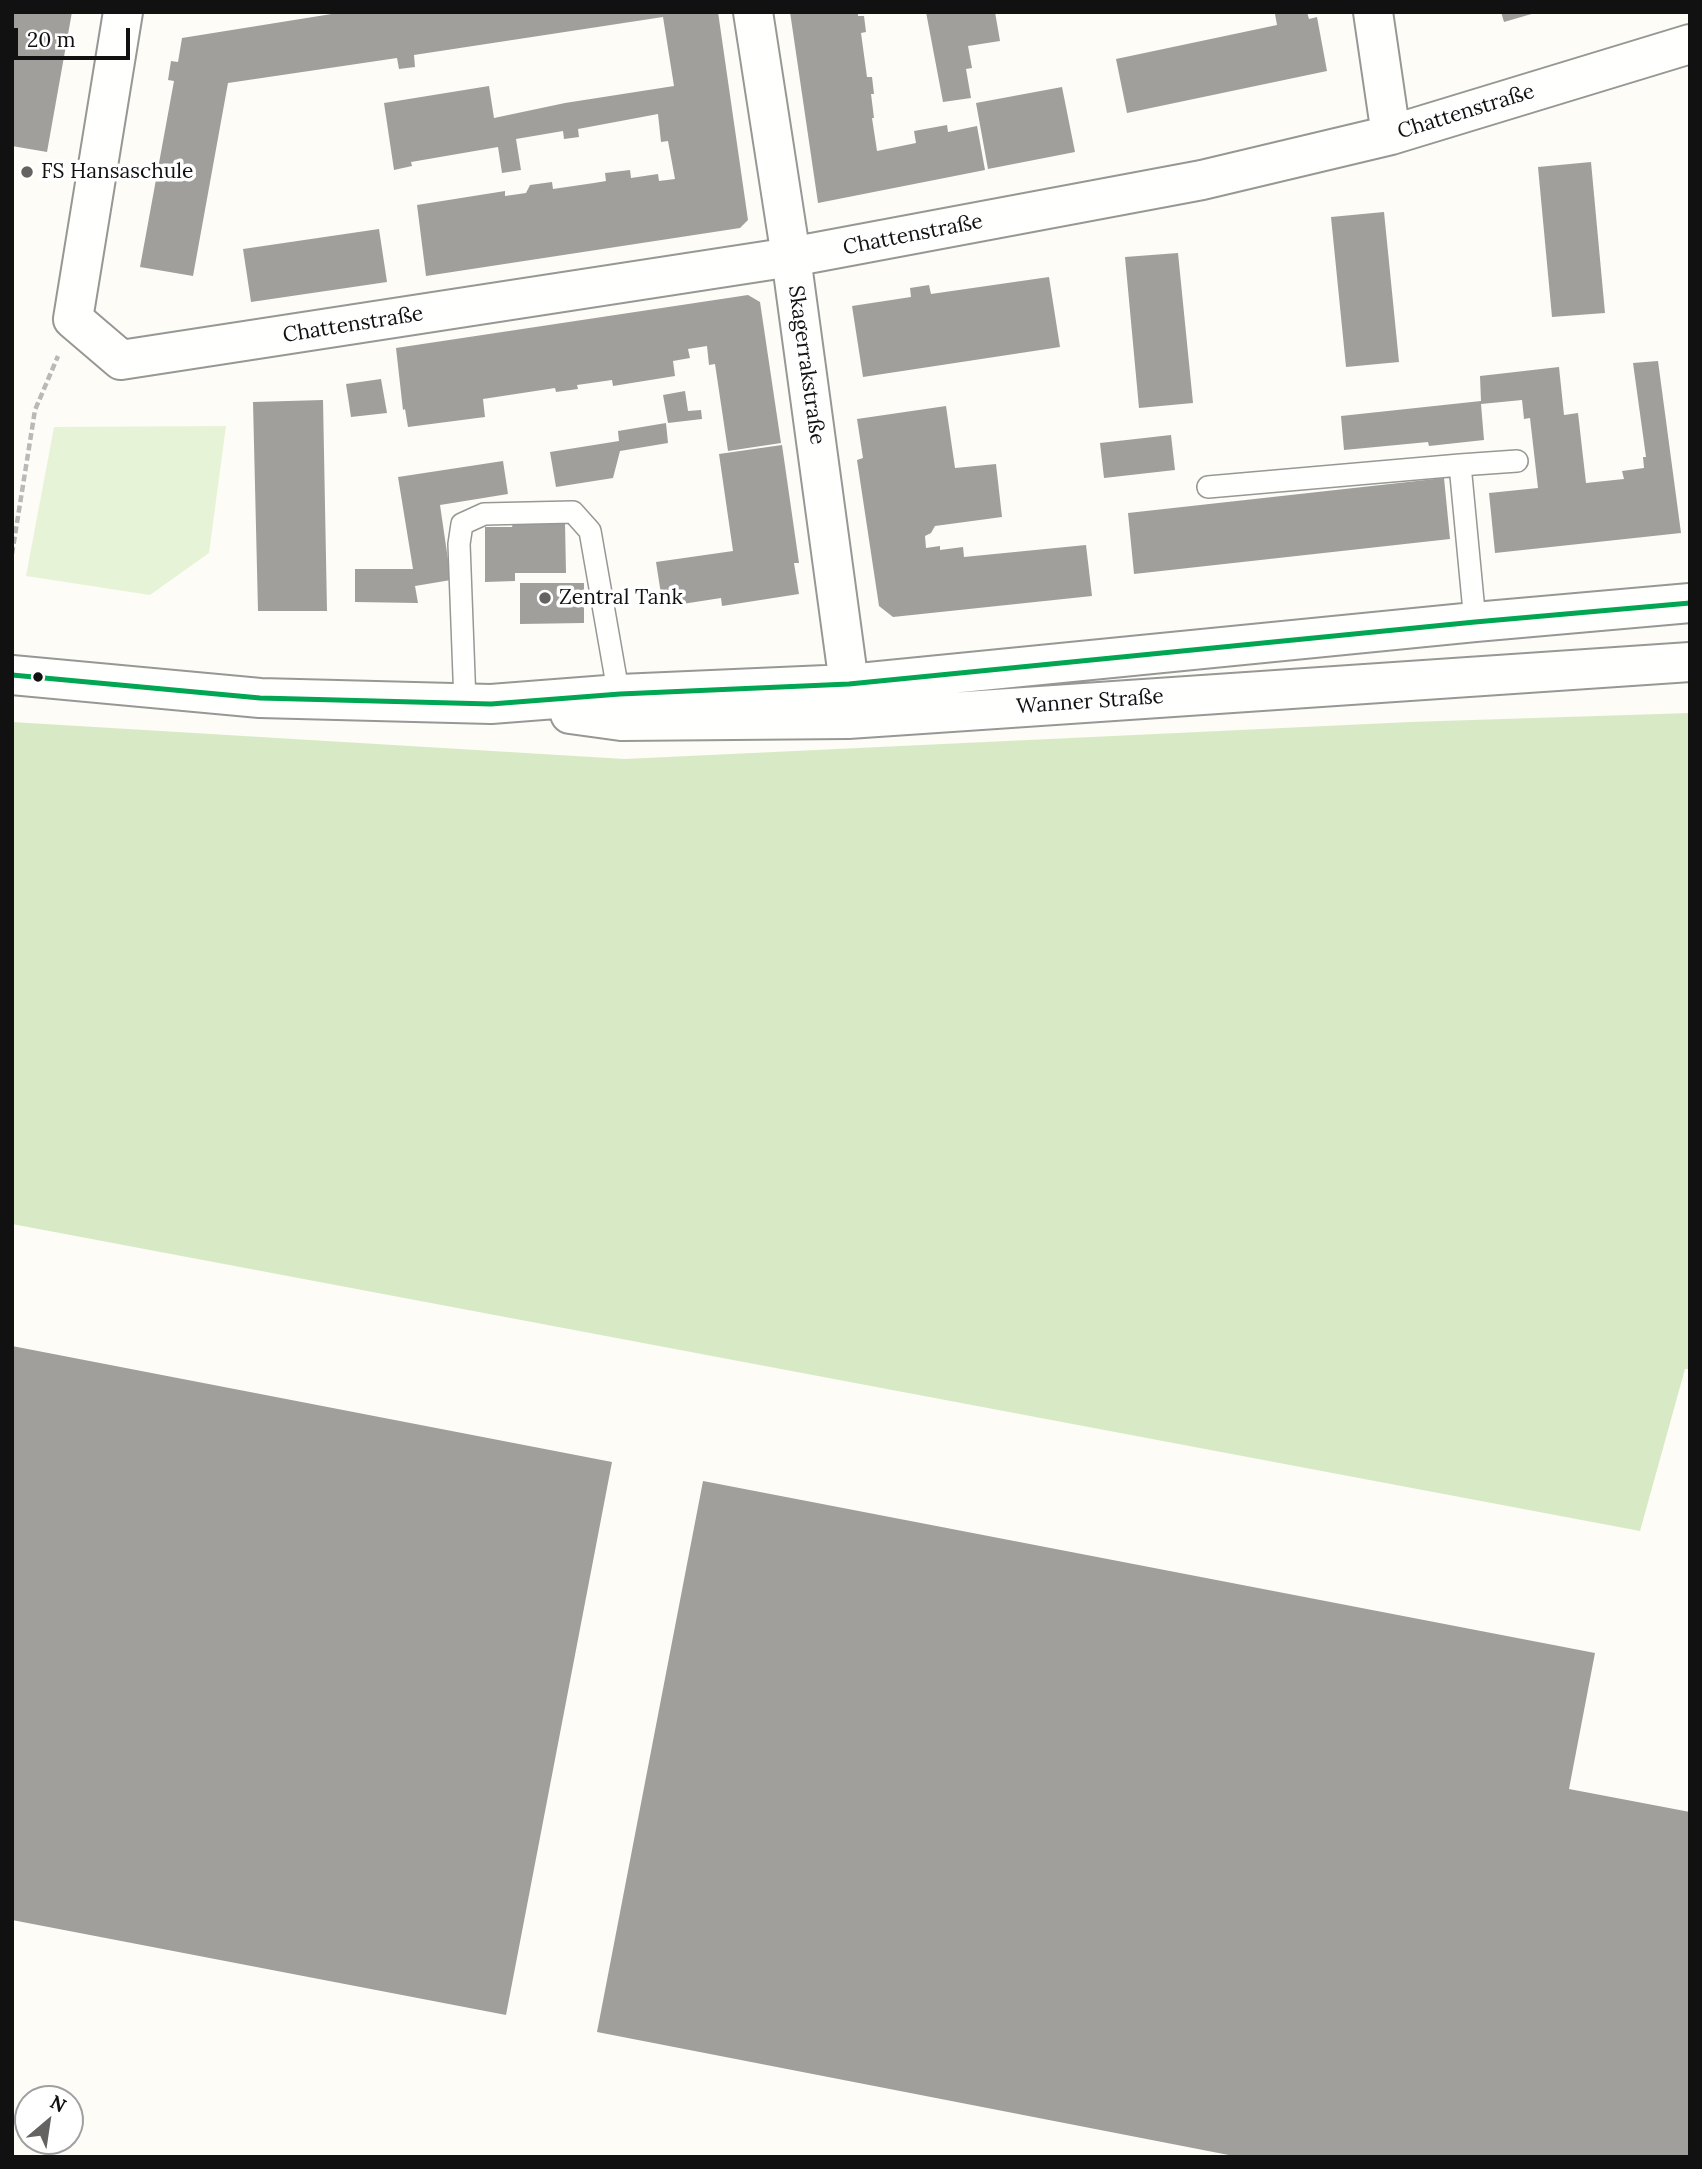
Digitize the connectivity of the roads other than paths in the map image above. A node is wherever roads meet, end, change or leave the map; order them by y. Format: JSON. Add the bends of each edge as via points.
{"nodes":[{"id":1,"x":123,"y":12,"type":"edge"},
{"id":2,"x":753,"y":12,"type":"edge"},
{"id":3,"x":1373,"y":12,"type":"edge"},
{"id":4,"x":1690,"y":44,"type":"edge"},
{"id":5,"x":1391,"y":135,"type":"junction"},
{"id":6,"x":791,"y":257,"type":"junction"},
{"id":7,"x":1517,"y":461,"type":"dead end"},
{"id":8,"x":1460,"y":465,"type":"junction"},
{"id":9,"x":1208,"y":487,"type":"dead end"},
{"id":10,"x":1690,"y":603,"type":"edge"},
{"id":11,"x":1475,"y":622,"type":"junction"},
{"id":12,"x":1690,"y":662,"type":"edge"},
{"id":13,"x":12,"y":675,"type":"edge"},
{"id":14,"x":848,"y":701,"type":"junction"},
{"id":15,"x":478,"y":703,"type":"junction"},
{"id":16,"x":621,"y":708,"type":"junction"}],
"edges":[{"from":1,"to":6,"type":"street","name":"Chattenstraße","via":[[73,319],[121,360]]},
{"from":2,"to":6,"type":"street","name":"Skagerrakstraße"},
{"from":3,"to":5,"type":"street"},
{"from":4,"to":5,"type":"street","name":"Chattenstraße"},
{"from":5,"to":6,"type":"street","name":"Chattenstraße","via":[[1202,180]]},
{"from":6,"to":14,"type":"street","name":"Skagerrakstraße"},
{"from":7,"to":8,"type":"lane"},
{"from":8,"to":9,"type":"lane"},
{"from":8,"to":11,"type":"lane"},
{"from":10,"to":11,"type":"street","name":"Wanner Straße"},
{"from":11,"to":14,"type":"street","name":"Wanner Straße"},
{"from":12,"to":14,"type":"street","name":"Wanner Straße"},
{"from":13,"to":15,"type":"street","name":"Wanner Straße","via":[[260,698]]},
{"from":14,"to":16,"type":"street","name":"Wanner Straße"},
{"from":15,"to":16,"type":"street","name":"Wanner Straße"},
{"from":15,"to":16,"type":"lane","via":[[459,544],[462,524],[484,514],[573,512],[590,531]]}]}
